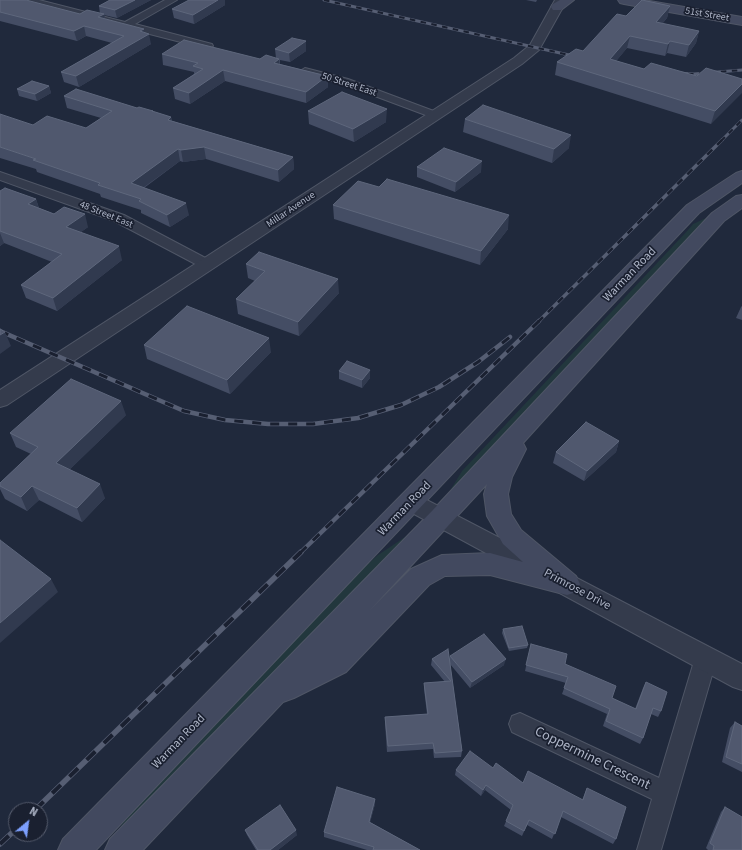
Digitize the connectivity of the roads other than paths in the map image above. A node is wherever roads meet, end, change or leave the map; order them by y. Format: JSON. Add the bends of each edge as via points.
{"nodes":[{"id":1,"x":28,"y":0,"type":"edge"},
{"id":2,"x":172,"y":0,"type":"edge"},
{"id":3,"x":624,"y":0,"type":"edge"},
{"id":4,"x":661,"y":0,"type":"edge"},
{"id":5,"x":561,"y":2,"type":"edge"},
{"id":6,"x":742,"y":14,"type":"edge"},
{"id":7,"x":742,"y":21,"type":"edge"},
{"id":8,"x":126,"y":25,"type":"junction"},
{"id":9,"x":216,"y":48,"type":"edge"},
{"id":10,"x":299,"y":69,"type":"edge"},
{"id":11,"x":435,"y":115,"type":"junction"},
{"id":12,"x":0,"y":176,"type":"edge"},
{"id":13,"x":742,"y":176,"type":"edge"},
{"id":14,"x":742,"y":200,"type":"edge"},
{"id":15,"x":208,"y":265,"type":"junction"},
{"id":16,"x":0,"y":400,"type":"edge"},
{"id":17,"x":529,"y":423,"type":"junction"},
{"id":18,"x":411,"y":502,"type":"junction"},
{"id":19,"x":441,"y":518,"type":"junction"},
{"id":20,"x":567,"y":584,"type":"junction"},
{"id":21,"x":706,"y":658,"type":"junction"},
{"id":22,"x":742,"y":678,"type":"edge"},
{"id":23,"x":269,"y":697,"type":"junction"},
{"id":24,"x":520,"y":724,"type":"dead end"},
{"id":25,"x":665,"y":794,"type":"junction"},
{"id":26,"x":124,"y":799,"type":"junction"},
{"id":27,"x":74,"y":850,"type":"edge"},
{"id":28,"x":89,"y":850,"type":"edge"},
{"id":29,"x":121,"y":850,"type":"edge"},
{"id":30,"x":649,"y":850,"type":"edge"}],
"edges":[{"from":1,"to":8,"type":"street"},
{"from":2,"to":8,"type":"street"},
{"from":3,"to":7,"type":"main road","name":"51st Street"},
{"from":4,"to":6,"type":"main road","name":"51st Street"},
{"from":5,"to":11,"type":"street","name":"Millar Avenue","via":[[529,53]]},
{"from":8,"to":9,"type":"street"},
{"from":10,"to":11,"type":"street","name":"50 Street East","via":[[344,81]]},
{"from":11,"to":15,"type":"street","name":"Millar Avenue"},
{"from":12,"to":15,"type":"street","name":"48 Street East","via":[[119,218]]},
{"from":13,"to":18,"type":"main road","name":"Warman Road","via":[[693,209]]},
{"from":14,"to":17,"type":"main road","name":"Warman Road","via":[[718,217]]},
{"from":15,"to":16,"type":"street","name":"Millar Avenue"},
{"from":17,"to":19,"type":"main road","name":"Warman Road"},
{"from":17,"to":20,"type":"main road","via":[[500,477],[496,494],[497,508],[512,537]]},
{"from":18,"to":19,"type":"street","name":"Primrose Drive"},
{"from":18,"to":26,"type":"main road","name":"Warman Road"},
{"from":19,"to":20,"type":"street","name":"Primrose Drive"},
{"from":19,"to":23,"type":"main road","name":"Warman Road"},
{"from":20,"to":21,"type":"street","name":"Primrose Drive"},
{"from":20,"to":23,"type":"main road","via":[[490,564],[442,566],[420,578],[404,592],[336,663]]},
{"from":21,"to":22,"type":"street","name":"Primrose Drive"},
{"from":21,"to":25,"type":"street","name":"Coppermine Crescent"},
{"from":23,"to":29,"type":"main road","name":"Warman Road"},
{"from":24,"to":25,"type":"street","name":"Coppermine Crescent"},
{"from":25,"to":30,"type":"street","name":"Coppermine Crescent"},
{"from":26,"to":27,"type":"main road","name":"Warman Road"},
{"from":26,"to":28,"type":"main road"}]}
